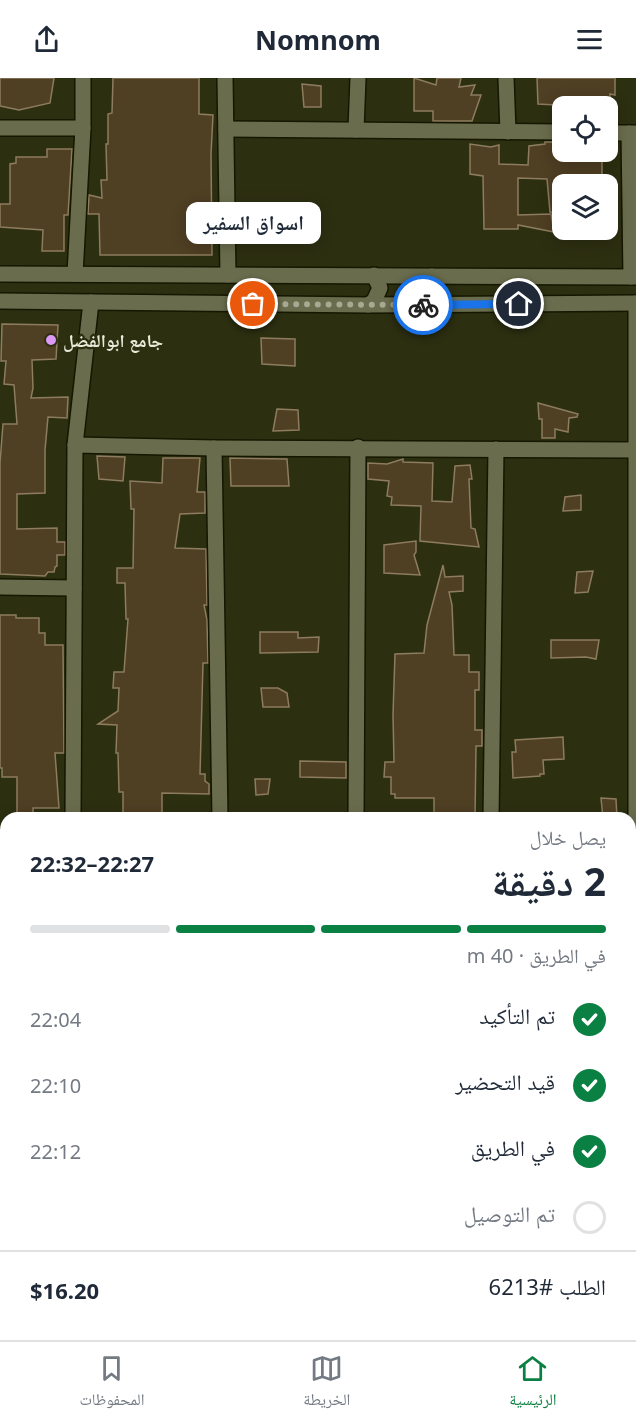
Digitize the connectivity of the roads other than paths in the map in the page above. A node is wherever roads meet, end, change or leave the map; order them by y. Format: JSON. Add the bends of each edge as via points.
{"nodes":[{"id":1,"x":83,"y":78,"type":"edge"},
{"id":2,"x":225,"y":78,"type":"edge"},
{"id":3,"x":358,"y":78,"type":"edge"},
{"id":4,"x":506,"y":78,"type":"edge"},
{"id":5,"x":0,"y":128,"type":"edge"},
{"id":6,"x":83,"y":128,"type":"junction"},
{"id":7,"x":226,"y":129,"type":"junction"},
{"id":8,"x":356,"y":130,"type":"junction"},
{"id":9,"x":508,"y":132,"type":"junction"},
{"id":10,"x":552,"y":132,"type":"edge"},
{"id":11,"x":632,"y":133,"type":"edge"},
{"id":12,"x":0,"y":274,"type":"edge"},
{"id":13,"x":75,"y":274,"type":"junction"},
{"id":14,"x":228,"y":275,"type":"junction"},
{"id":15,"x":374,"y":275,"type":"junction"},
{"id":16,"x":432,"y":276,"type":"junction"},
{"id":17,"x":634,"y":277,"type":"edge"},
{"id":18,"x":0,"y":301,"type":"edge"},
{"id":19,"x":91,"y":302,"type":"junction"},
{"id":20,"x":636,"y":303,"type":"edge"},
{"id":21,"x":368,"y":305,"type":"junction"},
{"id":22,"x":433,"y":305,"type":"junction"},
{"id":23,"x":75,"y":445,"type":"junction"},
{"id":24,"x":358,"y":447,"type":"junction"},
{"id":25,"x":214,"y":448,"type":"junction"},
{"id":26,"x":496,"y":449,"type":"junction"},
{"id":27,"x":636,"y":450,"type":"edge"},
{"id":28,"x":0,"y":587,"type":"edge"},
{"id":29,"x":74,"y":588,"type":"junction"},
{"id":30,"x":636,"y":740,"type":"edge"},
{"id":31,"x":74,"y":812,"type":"edge"},
{"id":32,"x":220,"y":812,"type":"edge"},
{"id":33,"x":356,"y":812,"type":"edge"},
{"id":34,"x":491,"y":812,"type":"edge"},
{"id":35,"x":636,"y":910,"type":"edge"},
{"id":36,"x":636,"y":1157,"type":"edge"},
{"id":37,"x":636,"y":1308,"type":"edge"},
{"id":38,"x":636,"y":1333,"type":"edge"},
{"id":39,"x":636,"y":1340,"type":"edge"}],
"edges":[{"from":1,"to":6,"type":"street"},
{"from":2,"to":7,"type":"street"},
{"from":3,"to":8,"type":"street"},
{"from":4,"to":9,"type":"street"},
{"from":5,"to":6,"type":"street"},
{"from":6,"to":13,"type":"street"},
{"from":7,"to":8,"type":"street"},
{"from":7,"to":14,"type":"street"},
{"from":8,"to":9,"type":"street"},
{"from":9,"to":10,"type":"street"},
{"from":11,"to":17,"type":"street"},
{"from":12,"to":13,"type":"street"},
{"from":13,"to":14,"type":"street"},
{"from":14,"to":15,"type":"street"},
{"from":15,"to":16,"type":"street"},
{"from":15,"to":21,"type":"street","via":[[380,288]]},
{"from":16,"to":17,"type":"street"},
{"from":16,"to":22,"type":"street","via":[[422,287],[422,295]]},
{"from":18,"to":19,"type":"street"},
{"from":19,"to":21,"type":"street"},
{"from":19,"to":23,"type":"street"},
{"from":20,"to":22,"type":"street"},
{"from":20,"to":27,"type":"street"},
{"from":21,"to":22,"type":"street"},
{"from":23,"to":25,"type":"street"},
{"from":23,"to":29,"type":"street"},
{"from":24,"to":25,"type":"street"},
{"from":24,"to":26,"type":"street"},
{"from":24,"to":33,"type":"street"},
{"from":25,"to":32,"type":"street"},
{"from":26,"to":27,"type":"street"},
{"from":26,"to":34,"type":"street"},
{"from":27,"to":30,"type":"street"},
{"from":28,"to":29,"type":"street"},
{"from":29,"to":31,"type":"street"},
{"from":30,"to":35,"type":"street"},
{"from":35,"to":36,"type":"street"},
{"from":36,"to":37,"type":"street"},
{"from":37,"to":38,"type":"street"},
{"from":38,"to":39,"type":"street"}]}
